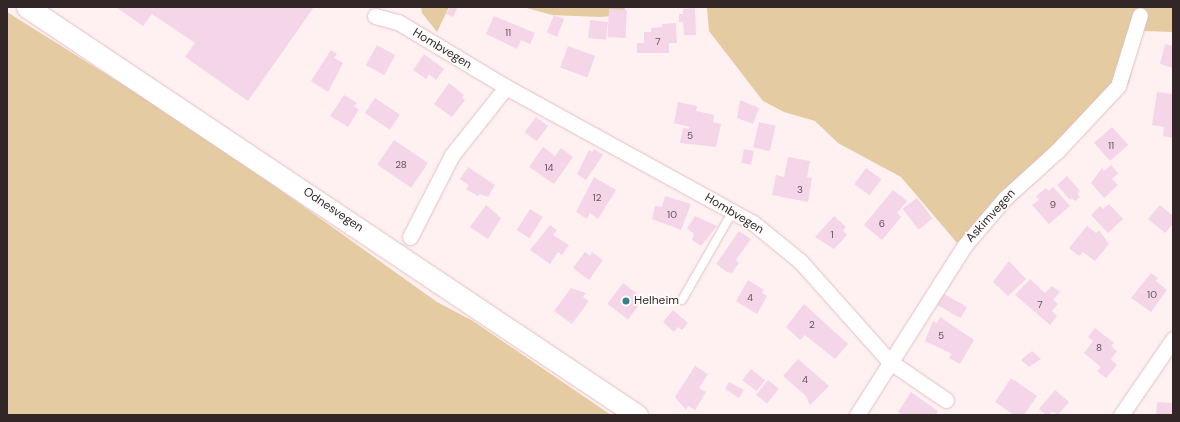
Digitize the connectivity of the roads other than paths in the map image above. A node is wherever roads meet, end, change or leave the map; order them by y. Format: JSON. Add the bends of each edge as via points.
{"nodes":[{"id":1,"x":27,"y":7,"type":"edge"},
{"id":2,"x":1141,"y":11,"type":"edge"},
{"id":3,"x":375,"y":16,"type":"dead end"},
{"id":4,"x":506,"y":88,"type":"junction"},
{"id":5,"x":733,"y":211,"type":"junction"},
{"id":6,"x":410,"y":236,"type":"dead end"},
{"id":7,"x":682,"y":300,"type":"dead end"},
{"id":8,"x":1173,"y":339,"type":"edge"},
{"id":9,"x":890,"y":361,"type":"junction"},
{"id":10,"x":946,"y":400,"type":"dead end"},
{"id":11,"x":637,"y":415,"type":"edge"},
{"id":12,"x":857,"y":415,"type":"edge"},
{"id":13,"x":1121,"y":415,"type":"edge"}],
"edges":[{"from":1,"to":11,"type":"main road","name":"Odnesvegen"},
{"from":2,"to":9,"type":"street","name":"Askimvegen","via":[[1118,86],[1074,134],[1004,199],[965,246]]},
{"from":3,"to":4,"type":"street","name":"Hombvegen","via":[[398,22]]},
{"from":4,"to":5,"type":"street","name":"Hombvegen"},
{"from":4,"to":6,"type":"street","via":[[452,155]]},
{"from":5,"to":7,"type":"lane"},
{"from":5,"to":9,"type":"street","name":"Hombvegen","via":[[752,222],[797,258]]},
{"from":8,"to":13,"type":"street"},
{"from":9,"to":10,"type":"street","name":"Hombvegen"},
{"from":9,"to":12,"type":"street","name":"Askimvegen"}]}
